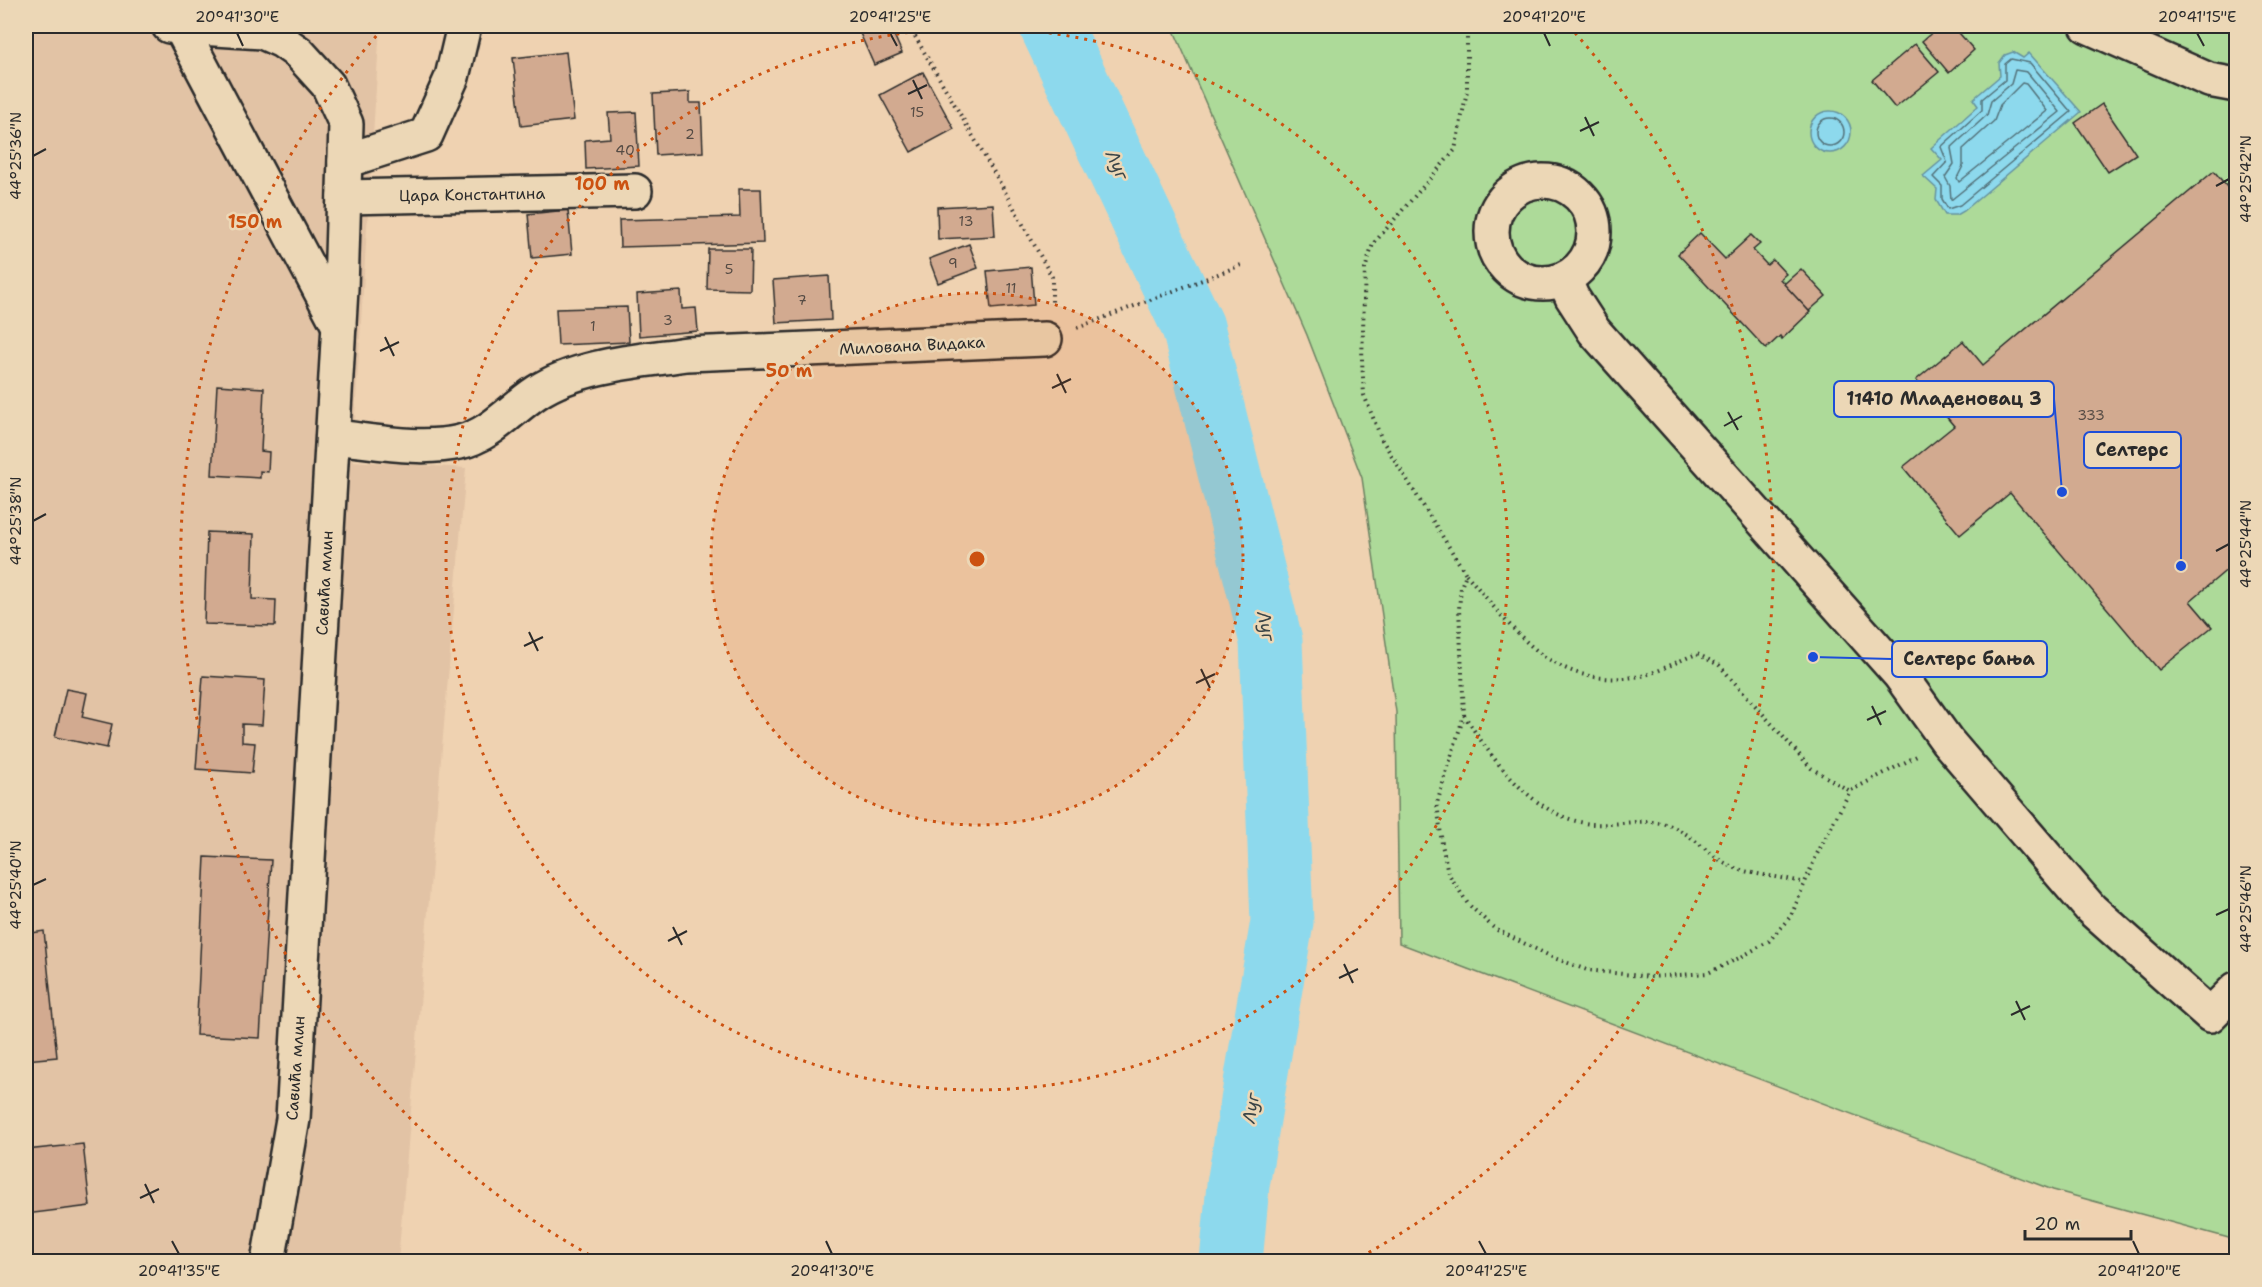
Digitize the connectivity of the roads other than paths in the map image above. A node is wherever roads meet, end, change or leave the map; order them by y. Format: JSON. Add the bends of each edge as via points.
{"nodes":[{"id":1,"x":169,"y":26,"type":"edge"},
{"id":2,"x":180,"y":26,"type":"edge"},
{"id":3,"x":464,"y":26,"type":"edge"},
{"id":4,"x":2087,"y":26,"type":"edge"},
{"id":5,"x":2236,"y":84,"type":"edge"},
{"id":6,"x":345,"y":161,"type":"junction"},
{"id":7,"x":635,"y":191,"type":"dead end"},
{"id":8,"x":344,"y":197,"type":"junction"},
{"id":9,"x":1564,"y":279,"type":"dead end"},
{"id":10,"x":339,"y":326,"type":"junction"},
{"id":11,"x":1045,"y":339,"type":"road end"},
{"id":12,"x":333,"y":437,"type":"junction"},
{"id":13,"x":2236,"y":989,"type":"edge"},
{"id":14,"x":268,"y":1262,"type":"edge"}],
"edges":[{"from":1,"to":2,"type":"street","name":"Савића млин"},
{"from":2,"to":6,"type":"street","name":"Савића млин","via":[[262,32],[299,53],[328,85],[338,104],[346,124]]},
{"from":2,"to":10,"type":"street"},
{"from":3,"to":6,"type":"street","via":[[452,77],[426,135]]},
{"from":4,"to":5,"type":"street","via":[[2209,80]]},
{"from":6,"to":8,"type":"street","name":"Савића млин"},
{"from":7,"to":8,"type":"street","name":"Цара Константина"},
{"from":8,"to":10,"type":"street","name":"Савића млин"},
{"from":9,"to":13,"type":"street","via":[[1594,331],[1884,657],[1947,741],[2091,909],[2210,1016]]},
{"from":10,"to":12,"type":"street","name":"Савића млин"},
{"from":11,"to":12,"type":"street","name":"Милована Видака","via":[[687,354],[633,361],[590,370],[538,391],[486,432],[463,441],[431,447]]},
{"from":12,"to":14,"type":"street","name":"Савића млин","via":[[293,1119]]}]}
